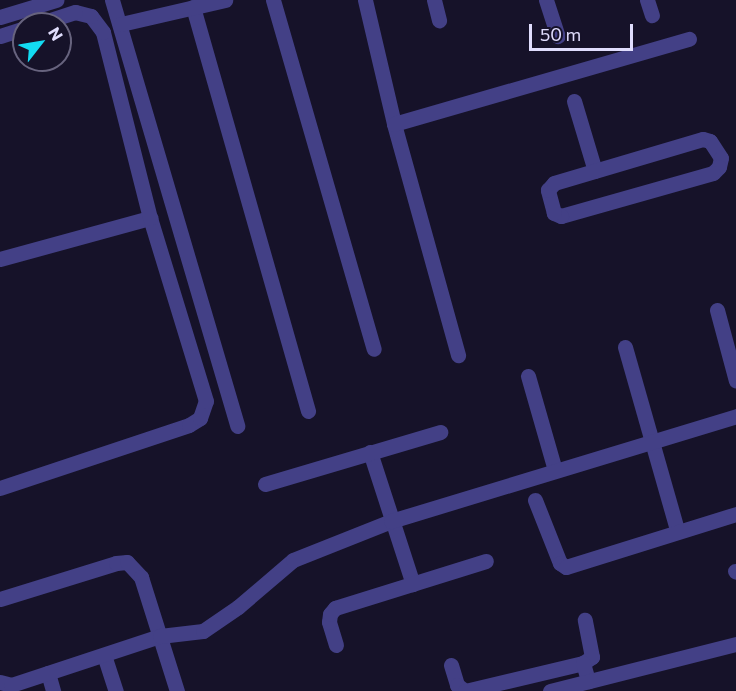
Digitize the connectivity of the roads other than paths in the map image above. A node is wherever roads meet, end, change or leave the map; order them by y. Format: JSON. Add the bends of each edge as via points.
{"nodes":[{"id":1,"x":56,"y":0,"type":"edge"},
{"id":2,"x":112,"y":0,"type":"edge"},
{"id":3,"x":225,"y":0,"type":"edge"},
{"id":4,"x":273,"y":0,"type":"edge"},
{"id":5,"x":365,"y":0,"type":"edge"},
{"id":6,"x":434,"y":0,"type":"edge"},
{"id":7,"x":546,"y":0,"type":"edge"},
{"id":8,"x":647,"y":0,"type":"edge"},
{"id":9,"x":194,"y":7,"type":"junction"},
{"id":10,"x":72,"y":13,"type":"edge"},
{"id":11,"x":652,"y":15,"type":"dead end"},
{"id":12,"x":0,"y":17,"type":"edge"},
{"id":13,"x":440,"y":20,"type":"dead end"},
{"id":14,"x":121,"y":24,"type":"junction"},
{"id":15,"x":558,"y":36,"type":"dead end"},
{"id":16,"x":689,"y":39,"type":"dead end"},
{"id":17,"x":574,"y":101,"type":"dead end"},
{"id":18,"x":394,"y":124,"type":"junction"},
{"id":19,"x":736,"y":154,"type":"edge"},
{"id":20,"x":721,"y":158,"type":"junction"},
{"id":21,"x":595,"y":171,"type":"junction"},
{"id":22,"x":150,"y":218,"type":"junction"},
{"id":23,"x":0,"y":259,"type":"edge"},
{"id":24,"x":717,"y":310,"type":"dead end"},
{"id":25,"x":625,"y":347,"type":"dead end"},
{"id":26,"x":374,"y":349,"type":"dead end"},
{"id":27,"x":458,"y":355,"type":"dead end"},
{"id":28,"x":528,"y":376,"type":"dead end"},
{"id":29,"x":736,"y":381,"type":"edge"},
{"id":30,"x":308,"y":411,"type":"dead end"},
{"id":31,"x":736,"y":416,"type":"edge"},
{"id":32,"x":237,"y":426,"type":"dead end"},
{"id":33,"x":440,"y":432,"type":"dead end"},
{"id":34,"x":652,"y":441,"type":"junction"},
{"id":35,"x":370,"y":452,"type":"junction"},
{"id":36,"x":555,"y":470,"type":"junction"},
{"id":37,"x":265,"y":484,"type":"dead end"},
{"id":38,"x":0,"y":488,"type":"edge"},
{"id":39,"x":536,"y":500,"type":"dead end"},
{"id":40,"x":736,"y":514,"type":"edge"},
{"id":41,"x":391,"y":521,"type":"junction"},
{"id":42,"x":677,"y":530,"type":"junction"},
{"id":43,"x":486,"y":561,"type":"dead end"},
{"id":44,"x":413,"y":584,"type":"junction"},
{"id":45,"x":0,"y":599,"type":"edge"},
{"id":46,"x":585,"y":620,"type":"dead end"},
{"id":47,"x":160,"y":636,"type":"junction"},
{"id":48,"x":736,"y":644,"type":"edge"},
{"id":49,"x":336,"y":645,"type":"dead end"},
{"id":50,"x":104,"y":655,"type":"junction"},
{"id":51,"x":583,"y":663,"type":"junction"},
{"id":52,"x":451,"y":665,"type":"dead end"},
{"id":53,"x":48,"y":673,"type":"junction"},
{"id":54,"x":588,"y":681,"type":"junction"},
{"id":55,"x":0,"y":682,"type":"edge"},
{"id":56,"x":53,"y":691,"type":"edge"},
{"id":57,"x":116,"y":691,"type":"edge"},
{"id":58,"x":177,"y":691,"type":"edge"},
{"id":59,"x":550,"y":691,"type":"edge"}],
"edges":[{"from":1,"to":12,"type":"street"},
{"from":2,"to":14,"type":"street"},
{"from":3,"to":9,"type":"street"},
{"from":4,"to":26,"type":"street"},
{"from":5,"to":18,"type":"street"},
{"from":6,"to":13,"type":"street"},
{"from":7,"to":15,"type":"street"},
{"from":8,"to":11,"type":"street"},
{"from":9,"to":14,"type":"street"},
{"from":9,"to":30,"type":"street"},
{"from":10,"to":22,"type":"street","via":[[91,16],[103,32]]},
{"from":14,"to":32,"type":"street"},
{"from":16,"to":18,"type":"street"},
{"from":17,"to":21,"type":"street"},
{"from":18,"to":27,"type":"street"},
{"from":19,"to":20,"type":"street"},
{"from":20,"to":21,"type":"street","via":[[710,141],[703,140]]},
{"from":20,"to":21,"type":"street","via":[[713,173],[556,215],[550,186]]},
{"from":22,"to":23,"type":"street"},
{"from":22,"to":38,"type":"street","via":[[206,401],[200,418],[189,426]]},
{"from":24,"to":29,"type":"street"},
{"from":25,"to":34,"type":"street"},
{"from":28,"to":36,"type":"street"},
{"from":31,"to":34,"type":"street"},
{"from":33,"to":35,"type":"street"},
{"from":34,"to":36,"type":"street"},
{"from":34,"to":42,"type":"street"},
{"from":35,"to":37,"type":"street"},
{"from":35,"to":41,"type":"street"},
{"from":36,"to":41,"type":"street"},
{"from":39,"to":42,"type":"street","via":[[564,566]]},
{"from":40,"to":42,"type":"street"},
{"from":41,"to":44,"type":"street"},
{"from":41,"to":47,"type":"street","via":[[294,560],[203,632]]},
{"from":43,"to":44,"type":"street"},
{"from":44,"to":49,"type":"street","via":[[335,608],[329,622]]},
{"from":45,"to":47,"type":"street","via":[[127,562],[141,577]]},
{"from":46,"to":51,"type":"street","via":[[592,657]]},
{"from":47,"to":50,"type":"street"},
{"from":47,"to":58,"type":"street"},
{"from":48,"to":54,"type":"street"},
{"from":50,"to":53,"type":"street"},
{"from":50,"to":57,"type":"street"},
{"from":51,"to":52,"type":"street","via":[[465,691],[457,685]]},
{"from":51,"to":54,"type":"street"},
{"from":53,"to":55,"type":"street","via":[[11,685]]},
{"from":53,"to":56,"type":"street"},
{"from":54,"to":59,"type":"street"}]}
